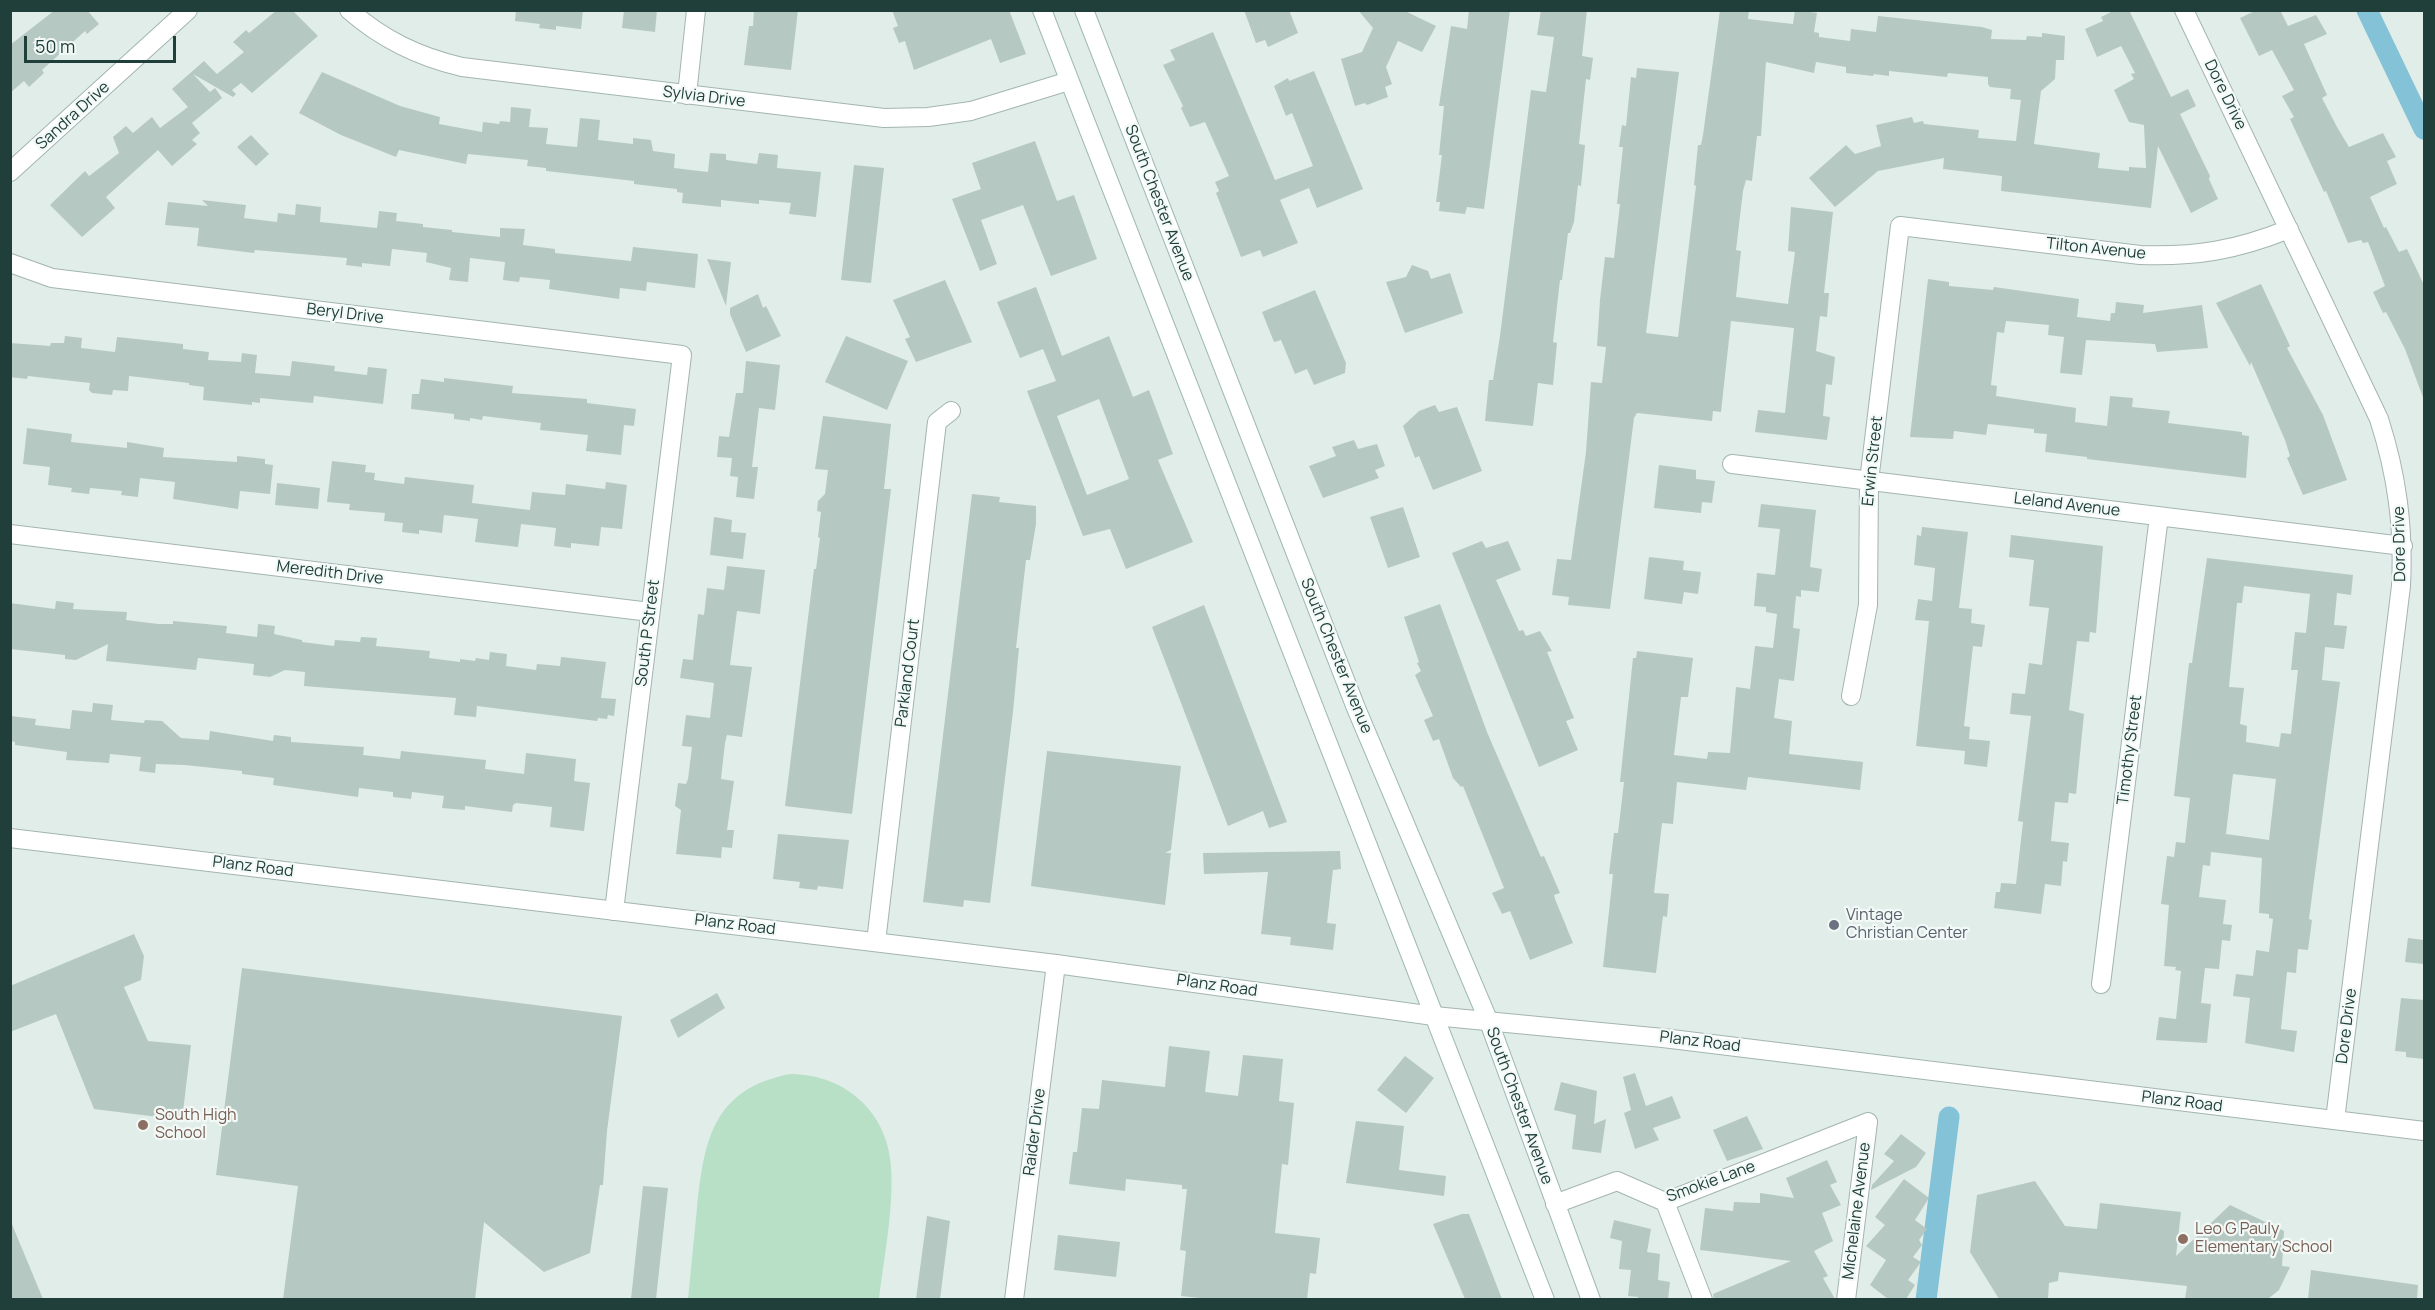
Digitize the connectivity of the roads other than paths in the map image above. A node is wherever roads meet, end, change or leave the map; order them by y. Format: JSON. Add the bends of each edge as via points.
{"nodes":[{"id":1,"x":188,"y":10,"type":"edge"},
{"id":2,"x":349,"y":10,"type":"edge"},
{"id":3,"x":696,"y":10,"type":"edge"},
{"id":4,"x":1042,"y":10,"type":"edge"},
{"id":5,"x":1084,"y":10,"type":"edge"},
{"id":6,"x":2184,"y":10,"type":"edge"},
{"id":7,"x":1070,"y":81,"type":"junction"},
{"id":8,"x":687,"y":95,"type":"junction"},
{"id":9,"x":10,"y":172,"type":"edge"},
{"id":10,"x":1900,"y":226,"type":"joint"},
{"id":11,"x":2289,"y":229,"type":"junction"},
{"id":12,"x":10,"y":263,"type":"edge"},
{"id":13,"x":682,"y":355,"type":"joint"},
{"id":14,"x":951,"y":411,"type":"dead end"},
{"id":15,"x":1732,"y":464,"type":"dead end"},
{"id":16,"x":1869,"y":481,"type":"junction"},
{"id":17,"x":2159,"y":516,"type":"junction"},
{"id":18,"x":10,"y":534,"type":"edge"},
{"id":19,"x":2403,"y":546,"type":"junction"},
{"id":20,"x":650,"y":612,"type":"junction"},
{"id":21,"x":1851,"y":696,"type":"dead end"},
{"id":22,"x":10,"y":838,"type":"edge"},
{"id":23,"x":614,"y":911,"type":"junction"},
{"id":24,"x":876,"y":942,"type":"junction"},
{"id":25,"x":1056,"y":964,"type":"junction"},
{"id":26,"x":2101,"y":984,"type":"dead end"},
{"id":27,"x":1434,"y":1016,"type":"junction"},
{"id":28,"x":1489,"y":1022,"type":"junction"},
{"id":29,"x":2335,"y":1120,"type":"junction"},
{"id":30,"x":1868,"y":1122,"type":"joint"},
{"id":31,"x":2424,"y":1131,"type":"edge"},
{"id":32,"x":1665,"y":1202,"type":"junction"},
{"id":33,"x":1555,"y":1204,"type":"junction"},
{"id":34,"x":1014,"y":1299,"type":"edge"},
{"id":35,"x":1545,"y":1299,"type":"edge"},
{"id":36,"x":1591,"y":1299,"type":"edge"},
{"id":37,"x":1703,"y":1299,"type":"edge"},
{"id":38,"x":1846,"y":1299,"type":"edge"}],
"edges":[{"from":1,"to":9,"type":"street","name":"Sandra Drive"},
{"from":2,"to":8,"type":"street","name":"Sylvia Drive","via":[[398,45],[435,61]]},
{"from":3,"to":8,"type":"street"},
{"from":4,"to":7,"type":"street"},
{"from":5,"to":28,"type":"street","name":"South Chester Avenue","via":[[1356,708]]},
{"from":6,"to":11,"type":"street","name":"Dore Drive"},
{"from":7,"to":8,"type":"street","name":"Sylvia Drive","via":[[971,111],[928,117],[884,118]]},
{"from":7,"to":27,"type":"street"},
{"from":10,"to":11,"type":"street","name":"Tilton Avenue","via":[[2140,255],[2179,256],[2218,252]]},
{"from":10,"to":16,"type":"street","name":"Erwin Street"},
{"from":11,"to":19,"type":"street","name":"Dore Drive","via":[[2379,419],[2399,496]]},
{"from":12,"to":13,"type":"street","name":"Beryl Drive","via":[[52,278]]},
{"from":13,"to":20,"type":"street","name":"South P Street"},
{"from":14,"to":24,"type":"street","name":"Parkland Court","via":[[937,422]]},
{"from":15,"to":16,"type":"street","name":"Leland Avenue"},
{"from":16,"to":17,"type":"street","name":"Leland Avenue"},
{"from":16,"to":21,"type":"street","name":"Erwin Street","via":[[1868,605]]},
{"from":17,"to":19,"type":"street","name":"Leland Avenue"},
{"from":17,"to":26,"type":"street","name":"Timothy Street"},
{"from":18,"to":20,"type":"street","name":"Meredith Drive"},
{"from":19,"to":29,"type":"street","name":"Dore Drive","via":[[2400,598]]},
{"from":20,"to":23,"type":"street","name":"South P Street"},
{"from":22,"to":23,"type":"street","name":"Planz Road"},
{"from":23,"to":24,"type":"street","name":"Planz Road"},
{"from":24,"to":25,"type":"street","name":"Planz Road"},
{"from":25,"to":27,"type":"street","name":"Planz Road"},
{"from":25,"to":34,"type":"street","name":"Raider Drive"},
{"from":27,"to":28,"type":"street","name":"Planz Road"},
{"from":27,"to":35,"type":"street"},
{"from":28,"to":29,"type":"street","name":"Planz Road","via":[[1663,1038]]},
{"from":28,"to":33,"type":"street","name":"South Chester Avenue"},
{"from":29,"to":31,"type":"street","name":"Planz Road"},
{"from":30,"to":32,"type":"street","name":"Smokie Lane"},
{"from":30,"to":38,"type":"street","name":"Michelaine Avenue"},
{"from":32,"to":33,"type":"street","name":"Smokie Lane","via":[[1617,1181]]},
{"from":32,"to":37,"type":"street"},
{"from":33,"to":36,"type":"street","name":"South Chester Avenue"}]}
